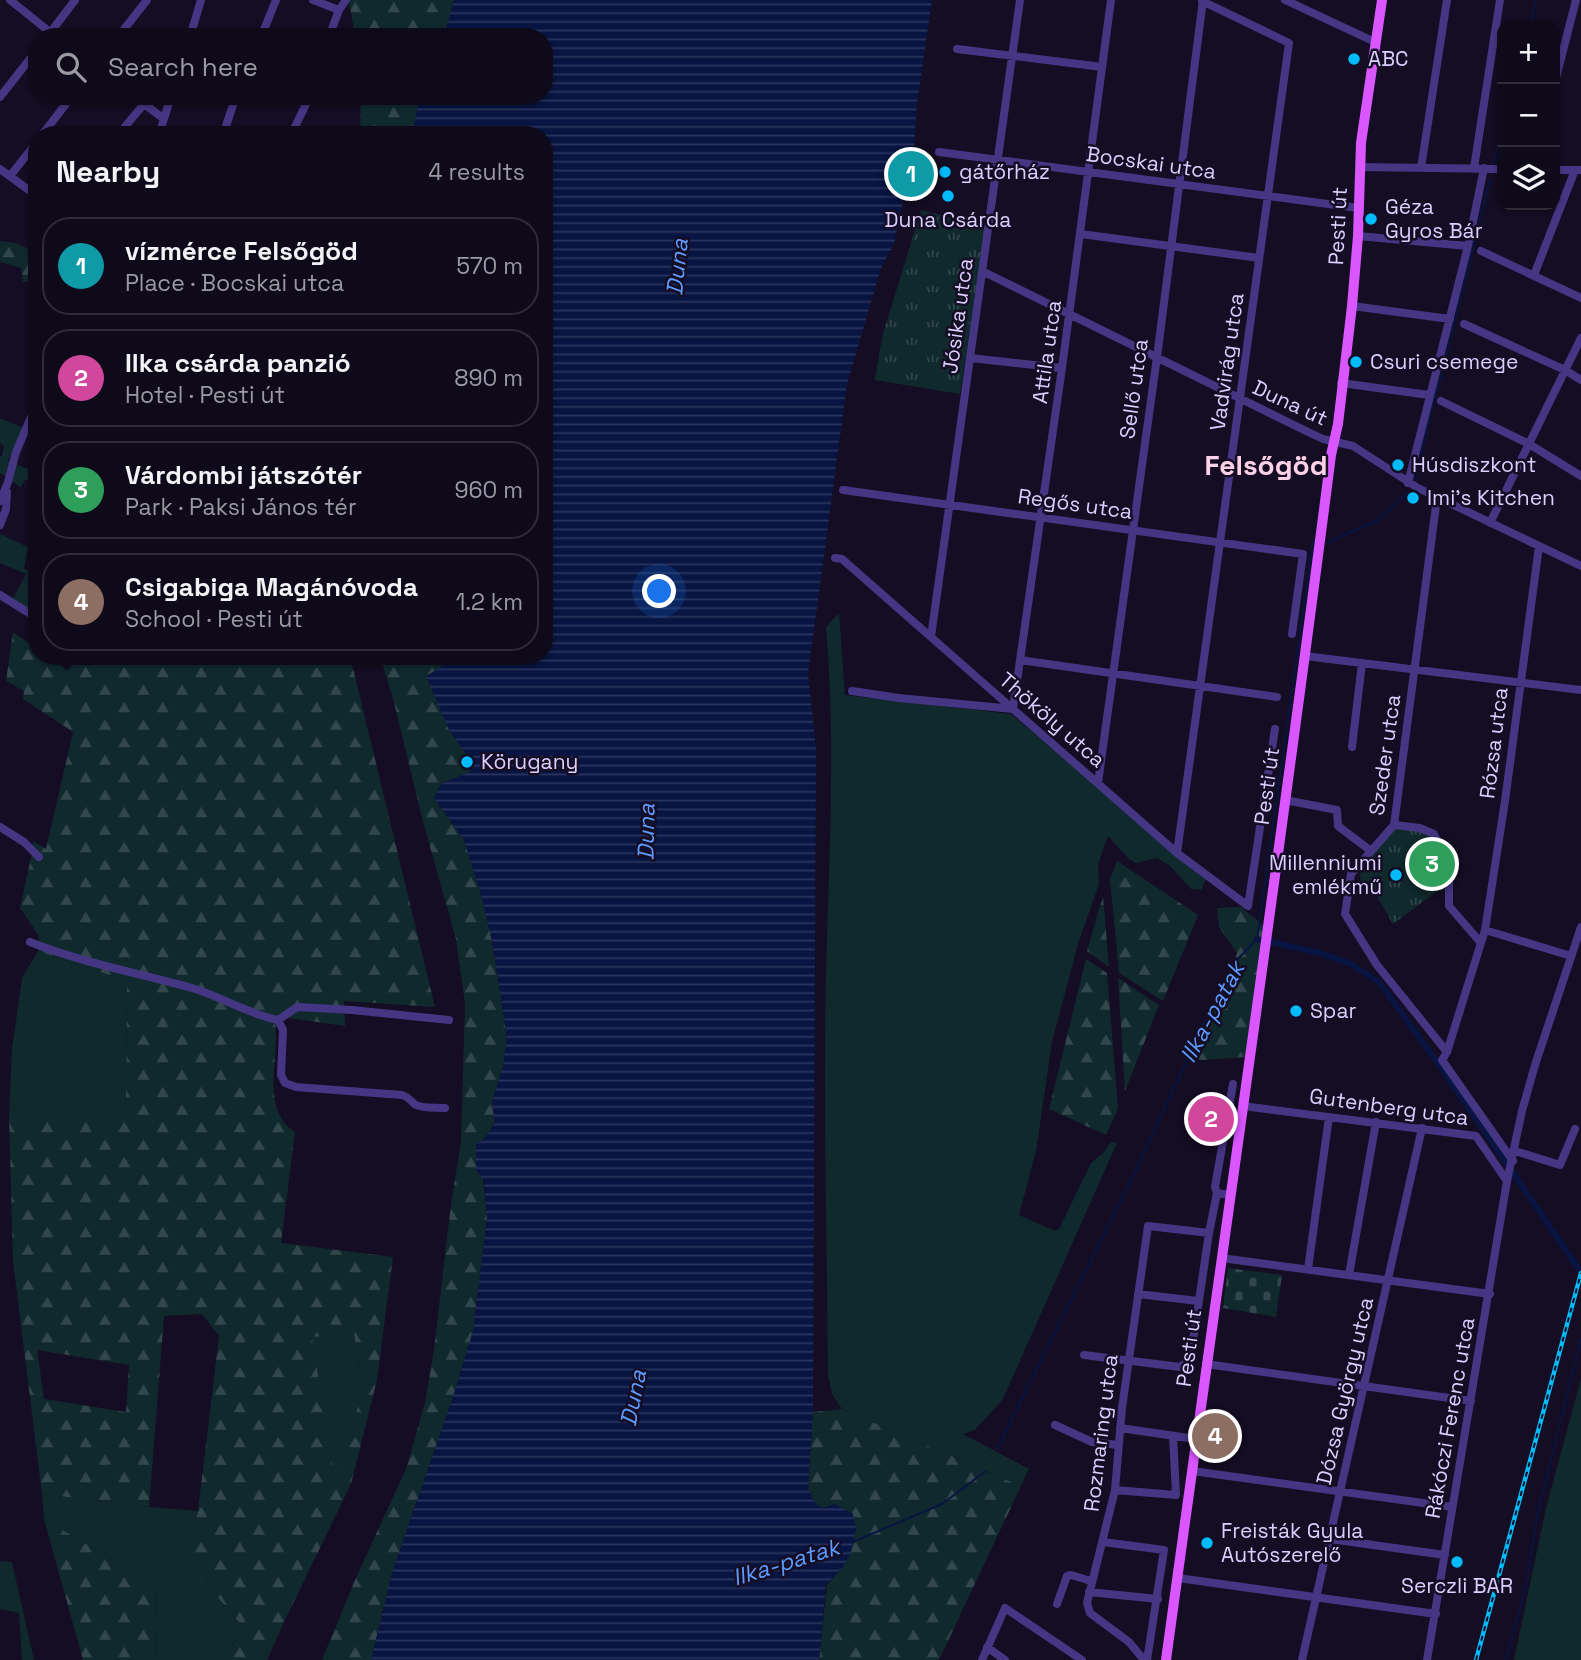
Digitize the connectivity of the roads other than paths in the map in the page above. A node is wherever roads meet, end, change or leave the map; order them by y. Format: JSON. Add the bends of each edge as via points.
{"nodes":[{"id":1,"x":10,"y":0,"type":"edge"},
{"id":2,"x":75,"y":0,"type":"edge"},
{"id":3,"x":147,"y":0,"type":"edge"},
{"id":4,"x":201,"y":0,"type":"edge"},
{"id":5,"x":276,"y":0,"type":"edge"},
{"id":6,"x":313,"y":0,"type":"edge"},
{"id":7,"x":345,"y":0,"type":"edge"},
{"id":8,"x":1020,"y":0,"type":"edge"},
{"id":9,"x":1111,"y":0,"type":"edge"},
{"id":10,"x":1202,"y":0,"type":"edge"},
{"id":11,"x":1285,"y":0,"type":"edge"},
{"id":12,"x":1382,"y":0,"type":"edge"},
{"id":13,"x":1447,"y":0,"type":"edge"},
{"id":14,"x":1500,"y":0,"type":"edge"},
{"id":15,"x":1576,"y":0,"type":"edge"},
{"id":16,"x":339,"y":10,"type":"junction"},
{"id":17,"x":43,"y":28,"type":"edge"},
{"id":18,"x":56,"y":28,"type":"edge"},
{"id":19,"x":125,"y":28,"type":"edge"},
{"id":20,"x":192,"y":28,"type":"edge"},
{"id":21,"x":265,"y":28,"type":"edge"},
{"id":22,"x":333,"y":28,"type":"edge"},
{"id":23,"x":1375,"y":42,"type":"junction"},
{"id":24,"x":957,"y":49,"type":"dead end"},
{"id":25,"x":1013,"y":56,"type":"junction"},
{"id":26,"x":28,"y":61,"type":"edge"},
{"id":27,"x":1560,"y":62,"type":"edge"},
{"id":28,"x":1102,"y":67,"type":"junction"},
{"id":29,"x":0,"y":97,"type":"edge"},
{"id":30,"x":65,"y":105,"type":"edge"},
{"id":31,"x":143,"y":105,"type":"edge"},
{"id":32,"x":145,"y":105,"type":"edge"},
{"id":33,"x":168,"y":105,"type":"edge"},
{"id":34,"x":233,"y":105,"type":"edge"},
{"id":35,"x":306,"y":105,"type":"edge"},
{"id":36,"x":164,"y":119,"type":"junction"},
{"id":37,"x":49,"y":126,"type":"edge"},
{"id":38,"x":126,"y":126,"type":"edge"},
{"id":39,"x":162,"y":126,"type":"edge"},
{"id":40,"x":226,"y":126,"type":"edge"},
{"id":41,"x":295,"y":126,"type":"edge"},
{"id":42,"x":939,"y":152,"type":"dead end"},
{"id":43,"x":28,"y":153,"type":"edge"},
{"id":44,"x":999,"y":160,"type":"junction"},
{"id":45,"x":1360,"y":167,"type":"junction"},
{"id":46,"x":1421,"y":168,"type":"junction"},
{"id":47,"x":1474,"y":168,"type":"junction"},
{"id":48,"x":0,"y":169,"type":"edge"},
{"id":49,"x":1486,"y":169,"type":"junction"},
{"id":50,"x":1497,"y":169,"type":"edge"},
{"id":51,"x":1560,"y":170,"type":"edge"},
{"id":52,"x":1578,"y":170,"type":"edge"},
{"id":53,"x":1088,"y":172,"type":"junction"},
{"id":54,"x":10,"y":176,"type":"junction"},
{"id":55,"x":1178,"y":184,"type":"junction"},
{"id":56,"x":28,"y":189,"type":"edge"},
{"id":57,"x":1268,"y":196,"type":"junction"},
{"id":58,"x":1358,"y":208,"type":"junction"},
{"id":59,"x":1081,"y":234,"type":"junction"},
{"id":60,"x":1358,"y":236,"type":"junction"},
{"id":61,"x":1170,"y":245,"type":"junction"},
{"id":62,"x":1468,"y":246,"type":"junction"},
{"id":63,"x":1481,"y":251,"type":"dead end"},
{"id":64,"x":1259,"y":258,"type":"junction"},
{"id":65,"x":982,"y":271,"type":"junction"},
{"id":66,"x":1534,"y":275,"type":"junction"},
{"id":67,"x":1581,"y":298,"type":"edge"},
{"id":68,"x":1352,"y":306,"type":"junction"},
{"id":69,"x":1070,"y":314,"type":"junction"},
{"id":70,"x":1450,"y":319,"type":"junction"},
{"id":71,"x":1464,"y":324,"type":"dead end"},
{"id":72,"x":1581,"y":338,"type":"edge"},
{"id":73,"x":1157,"y":357,"type":"junction"},
{"id":74,"x":970,"y":358,"type":"junction"},
{"id":75,"x":1062,"y":368,"type":"junction"},
{"id":76,"x":1565,"y":370,"type":"junction"},
{"id":77,"x":1581,"y":380,"type":"edge"},
{"id":78,"x":1342,"y":383,"type":"junction"},
{"id":79,"x":1429,"y":396,"type":"junction"},
{"id":80,"x":1241,"y":399,"type":"junction"},
{"id":81,"x":1441,"y":401,"type":"dead end"},
{"id":82,"x":28,"y":423,"type":"edge"},
{"id":83,"x":1335,"y":442,"type":"junction"},
{"id":84,"x":1529,"y":444,"type":"junction"},
{"id":85,"x":1581,"y":476,"type":"edge"},
{"id":86,"x":8,"y":482,"type":"junction"},
{"id":87,"x":1413,"y":485,"type":"junction"},
{"id":88,"x":843,"y":490,"type":"dead end"},
{"id":89,"x":1437,"y":498,"type":"junction"},
{"id":90,"x":0,"y":501,"type":"edge"},
{"id":91,"x":950,"y":505,"type":"junction"},
{"id":92,"x":1040,"y":517,"type":"junction"},
{"id":93,"x":1490,"y":523,"type":"junction"},
{"id":94,"x":0,"y":526,"type":"edge"},
{"id":95,"x":1132,"y":530,"type":"junction"},
{"id":96,"x":1220,"y":542,"type":"junction"},
{"id":97,"x":1539,"y":546,"type":"junction"},
{"id":98,"x":835,"y":558,"type":"dead end"},
{"id":99,"x":1581,"y":566,"type":"edge"},
{"id":100,"x":0,"y":595,"type":"edge"},
{"id":101,"x":28,"y":612,"type":"edge"},
{"id":102,"x":1292,"y":634,"type":"dead end"},
{"id":103,"x":931,"y":637,"type":"junction"},
{"id":104,"x":1305,"y":656,"type":"junction"},
{"id":105,"x":1020,"y":660,"type":"junction"},
{"id":106,"x":1362,"y":663,"type":"junction"},
{"id":107,"x":1415,"y":668,"type":"junction"},
{"id":108,"x":1113,"y":673,"type":"junction"},
{"id":109,"x":1520,"y":682,"type":"junction"},
{"id":110,"x":1200,"y":685,"type":"junction"},
{"id":111,"x":1581,"y":690,"type":"edge"},
{"id":112,"x":852,"y":691,"type":"dead end"},
{"id":113,"x":1277,"y":697,"type":"dead end"},
{"id":114,"x":1013,"y":709,"type":"junction"},
{"id":115,"x":1275,"y":729,"type":"dead end"},
{"id":116,"x":1352,"y":747,"type":"dead end"},
{"id":117,"x":1098,"y":783,"type":"junction"},
{"id":118,"x":1285,"y":800,"type":"junction"},
{"id":119,"x":1394,"y":825,"type":"junction"},
{"id":120,"x":0,"y":827,"type":"edge"},
{"id":121,"x":1370,"y":851,"type":"junction"},
{"id":122,"x":1177,"y":852,"type":"junction"},
{"id":123,"x":40,"y":857,"type":"dead end"},
{"id":124,"x":1581,"y":929,"type":"edge"},
{"id":125,"x":1485,"y":930,"type":"junction"},
{"id":126,"x":30,"y":942,"type":"dead end"},
{"id":127,"x":1482,"y":943,"type":"junction"},
{"id":128,"x":1571,"y":956,"type":"junction"},
{"id":129,"x":278,"y":1020,"type":"junction"},
{"id":130,"x":449,"y":1020,"type":"dead end"},
{"id":131,"x":1447,"y":1052,"type":"junction"},
{"id":132,"x":1233,"y":1084,"type":"dead end"},
{"id":133,"x":1243,"y":1105,"type":"junction"},
{"id":134,"x":445,"y":1108,"type":"dead end"},
{"id":135,"x":1329,"y":1116,"type":"junction"},
{"id":136,"x":1376,"y":1122,"type":"junction"},
{"id":137,"x":1422,"y":1128,"type":"junction"},
{"id":138,"x":1575,"y":1129,"type":"dead end"},
{"id":139,"x":1515,"y":1151,"type":"junction"},
{"id":140,"x":1513,"y":1161,"type":"junction"},
{"id":141,"x":1507,"y":1181,"type":"junction"},
{"id":142,"x":1217,"y":1194,"type":"junction"},
{"id":143,"x":1230,"y":1195,"type":"junction"},
{"id":144,"x":1209,"y":1233,"type":"junction"},
{"id":145,"x":1221,"y":1258,"type":"junction"},
{"id":146,"x":1308,"y":1269,"type":"junction"},
{"id":147,"x":1349,"y":1275,"type":"junction"},
{"id":148,"x":1389,"y":1280,"type":"junction"},
{"id":149,"x":1138,"y":1294,"type":"junction"},
{"id":150,"x":1490,"y":1294,"type":"junction"},
{"id":151,"x":1198,"y":1301,"type":"junction"},
{"id":152,"x":1084,"y":1355,"type":"dead end"},
{"id":153,"x":1128,"y":1361,"type":"junction"},
{"id":154,"x":1206,"y":1364,"type":"junction"},
{"id":155,"x":1364,"y":1386,"type":"junction"},
{"id":156,"x":1471,"y":1401,"type":"junction"},
{"id":157,"x":1055,"y":1425,"type":"dead end"},
{"id":158,"x":1120,"y":1428,"type":"junction"},
{"id":159,"x":1174,"y":1436,"type":"junction"},
{"id":160,"x":1196,"y":1438,"type":"junction"},
{"id":161,"x":1118,"y":1445,"type":"junction"},
{"id":162,"x":1192,"y":1471,"type":"junction"},
{"id":163,"x":1115,"y":1490,"type":"junction"},
{"id":164,"x":1340,"y":1492,"type":"junction"},
{"id":165,"x":1452,"y":1507,"type":"junction"},
{"id":166,"x":1330,"y":1539,"type":"junction"},
{"id":167,"x":1103,"y":1542,"type":"junction"},
{"id":168,"x":1445,"y":1555,"type":"junction"},
{"id":169,"x":1178,"y":1578,"type":"junction"},
{"id":170,"x":1091,"y":1581,"type":"junction"},
{"id":171,"x":1088,"y":1592,"type":"junction"},
{"id":172,"x":1317,"y":1598,"type":"junction"},
{"id":173,"x":1158,"y":1599,"type":"junction"},
{"id":174,"x":1057,"y":1604,"type":"dead end"},
{"id":175,"x":1436,"y":1614,"type":"junction"},
{"id":176,"x":987,"y":1647,"type":"junction"},
{"id":177,"x":982,"y":1660,"type":"edge"},
{"id":178,"x":1006,"y":1660,"type":"edge"},
{"id":179,"x":1082,"y":1660,"type":"edge"},
{"id":180,"x":1146,"y":1660,"type":"edge"},
{"id":181,"x":1166,"y":1660,"type":"edge"},
{"id":182,"x":1301,"y":1660,"type":"edge"},
{"id":183,"x":1427,"y":1660,"type":"edge"}],
"edges":[{"from":1,"to":17,"type":"street"},
{"from":2,"to":18,"type":"street"},
{"from":3,"to":19,"type":"street"},
{"from":4,"to":20,"type":"street"},
{"from":5,"to":21,"type":"street"},
{"from":6,"to":16,"type":"street"},
{"from":7,"to":16,"type":"street"},
{"from":8,"to":25,"type":"street","name":"Jósika utca"},
{"from":9,"to":28,"type":"street","name":"Attila utca"},
{"from":10,"to":55,"type":"street","name":"Sellő utca"},
{"from":10,"to":57,"type":"street","name":"Vadvirág utca","via":[[1290,43]]},
{"from":11,"to":23,"type":"street"},
{"from":12,"to":23,"type":"main road","name":"Pesti út"},
{"from":13,"to":46,"type":"street"},
{"from":14,"to":47,"type":"street"},
{"from":15,"to":27,"type":"street"},
{"from":16,"to":22,"type":"street"},
{"from":23,"to":45,"type":"main road","name":"Pesti út"},
{"from":24,"to":25,"type":"street"},
{"from":25,"to":28,"type":"street"},
{"from":25,"to":44,"type":"street","name":"Jósika utca"},
{"from":26,"to":29,"type":"street"},
{"from":28,"to":53,"type":"street","name":"Attila utca"},
{"from":30,"to":37,"type":"street"},
{"from":31,"to":38,"type":"street"},
{"from":32,"to":36,"type":"street"},
{"from":33,"to":36,"type":"street"},
{"from":34,"to":40,"type":"street"},
{"from":35,"to":41,"type":"street"},
{"from":36,"to":39,"type":"street"},
{"from":42,"to":44,"type":"street","name":"Bocskai utca"},
{"from":43,"to":54,"type":"street"},
{"from":44,"to":53,"type":"street","name":"Bocskai utca"},
{"from":44,"to":65,"type":"street","name":"Jósika utca"},
{"from":45,"to":46,"type":"street"},
{"from":45,"to":58,"type":"main road","name":"Pesti út"},
{"from":46,"to":47,"type":"street"},
{"from":47,"to":49,"type":"street"},
{"from":48,"to":54,"type":"street"},
{"from":49,"to":50,"type":"street"},
{"from":49,"to":62,"type":"street"},
{"from":51,"to":52,"type":"street"},
{"from":52,"to":66,"type":"street"},
{"from":53,"to":55,"type":"street","name":"Bocskai utca"},
{"from":53,"to":59,"type":"street","name":"Attila utca"},
{"from":54,"to":56,"type":"street"},
{"from":55,"to":57,"type":"street","name":"Bocskai utca"},
{"from":55,"to":61,"type":"street","name":"Sellő utca"},
{"from":57,"to":58,"type":"street","name":"Bocskai utca"},
{"from":57,"to":64,"type":"street","name":"Vadvirág utca"},
{"from":58,"to":60,"type":"main road","name":"Pesti út"},
{"from":59,"to":61,"type":"street"},
{"from":59,"to":69,"type":"street","name":"Attila utca"},
{"from":60,"to":62,"type":"street"},
{"from":60,"to":68,"type":"main road","name":"Pesti út"},
{"from":61,"to":64,"type":"street"},
{"from":61,"to":73,"type":"street","name":"Sellő utca"},
{"from":62,"to":70,"type":"street"},
{"from":63,"to":66,"type":"street"},
{"from":64,"to":80,"type":"street","name":"Vadvirág utca"},
{"from":65,"to":69,"type":"street","name":"Duna út"},
{"from":65,"to":74,"type":"street","name":"Jósika utca"},
{"from":66,"to":67,"type":"street"},
{"from":68,"to":70,"type":"street"},
{"from":68,"to":78,"type":"main road","name":"Pesti út"},
{"from":69,"to":73,"type":"street","name":"Duna út"},
{"from":69,"to":75,"type":"street","name":"Attila utca"},
{"from":70,"to":79,"type":"street"},
{"from":71,"to":76,"type":"street"},
{"from":72,"to":76,"type":"street"},
{"from":73,"to":80,"type":"street","name":"Duna út"},
{"from":73,"to":95,"type":"street","name":"Sellő utca"},
{"from":74,"to":75,"type":"street"},
{"from":74,"to":91,"type":"street","name":"Jósika utca"},
{"from":75,"to":92,"type":"street","name":"Attila utca"},
{"from":76,"to":77,"type":"street"},
{"from":76,"to":84,"type":"street"},
{"from":78,"to":79,"type":"street"},
{"from":78,"to":83,"type":"main road","name":"Pesti út"},
{"from":79,"to":87,"type":"street"},
{"from":80,"to":83,"type":"street","name":"Duna út"},
{"from":80,"to":96,"type":"street","name":"Vadvirág utca"},
{"from":81,"to":84,"type":"street"},
{"from":82,"to":86,"type":"street"},
{"from":83,"to":87,"type":"street","name":"Duna út","via":[[1353,446]]},
{"from":83,"to":104,"type":"main road","name":"Pesti út"},
{"from":84,"to":85,"type":"street"},
{"from":84,"to":93,"type":"street"},
{"from":86,"to":90,"type":"street"},
{"from":86,"to":94,"type":"street"},
{"from":87,"to":89,"type":"street","name":"Duna út"},
{"from":88,"to":91,"type":"street","name":"Regős utca"},
{"from":89,"to":93,"type":"street","name":"Duna út"},
{"from":89,"to":107,"type":"street","name":"Szeder utca"},
{"from":91,"to":92,"type":"street","name":"Regős utca"},
{"from":91,"to":103,"type":"street","name":"Jósika utca"},
{"from":92,"to":95,"type":"street","name":"Regős utca"},
{"from":92,"to":105,"type":"street","name":"Attila utca"},
{"from":93,"to":97,"type":"street","name":"Duna út"},
{"from":95,"to":96,"type":"street","name":"Regős utca"},
{"from":95,"to":108,"type":"street","name":"Sellő utca"},
{"from":96,"to":102,"type":"street","name":"Regős utca","via":[[1303,554]]},
{"from":96,"to":110,"type":"street","name":"Vadvirág utca"},
{"from":97,"to":99,"type":"street","name":"Duna út"},
{"from":97,"to":109,"type":"street","name":"Rózsa utca"},
{"from":98,"to":103,"type":"street","name":"Thököly utca","via":[[842,559]]},
{"from":100,"to":101,"type":"street"},
{"from":103,"to":114,"type":"street","name":"Thököly utca"},
{"from":104,"to":106,"type":"street"},
{"from":104,"to":118,"type":"main road","name":"Pesti út"},
{"from":105,"to":108,"type":"street"},
{"from":105,"to":114,"type":"street","name":"Attila utca"},
{"from":106,"to":107,"type":"street"},
{"from":106,"to":116,"type":"street"},
{"from":107,"to":109,"type":"street"},
{"from":107,"to":119,"type":"street","name":"Szeder utca"},
{"from":108,"to":110,"type":"street"},
{"from":108,"to":117,"type":"street","name":"Sellő utca"},
{"from":109,"to":111,"type":"street"},
{"from":109,"to":125,"type":"street","name":"Rózsa utca"},
{"from":110,"to":113,"type":"street"},
{"from":110,"to":122,"type":"street","name":"Vadvirág utca"},
{"from":112,"to":114,"type":"street"},
{"from":114,"to":117,"type":"street","name":"Thököly utca"},
{"from":115,"to":122,"type":"street","name":"Thököly utca","via":[[1248,906]]},
{"from":117,"to":122,"type":"street","name":"Thököly utca"},
{"from":118,"to":121,"type":"street","via":[[1337,810],[1338,826]]},
{"from":118,"to":133,"type":"main road","name":"Pesti út"},
{"from":119,"to":121,"type":"street","name":"Szeder utca"},
{"from":119,"to":127,"type":"street","via":[[1434,834],[1449,867],[1449,906]]},
{"from":120,"to":123,"type":"street"},
{"from":121,"to":131,"type":"street","name":"Szeder utca","via":[[1351,874],[1345,918]]},
{"from":124,"to":128,"type":"street"},
{"from":125,"to":127,"type":"street","name":"Rózsa utca"},
{"from":125,"to":128,"type":"street"},
{"from":126,"to":129,"type":"street","via":[[195,989]]},
{"from":127,"to":131,"type":"street","name":"Rózsa utca"},
{"from":128,"to":139,"type":"street","via":[[1535,1065]]},
{"from":129,"to":130,"type":"street","via":[[297,1007]]},
{"from":129,"to":134,"type":"street","via":[[283,1030],[281,1075],[285,1083],[402,1095],[414,1104]]},
{"from":131,"to":140,"type":"street","via":[[1442,1060]]},
{"from":132,"to":142,"type":"street","name":"Pesti út"},
{"from":133,"to":135,"type":"street","name":"Gutenberg utca"},
{"from":133,"to":143,"type":"main road","name":"Pesti út"},
{"from":135,"to":136,"type":"street","name":"Gutenberg utca"},
{"from":135,"to":146,"type":"street"},
{"from":136,"to":137,"type":"street","name":"Gutenberg utca"},
{"from":136,"to":147,"type":"street"},
{"from":137,"to":141,"type":"street","name":"Gutenberg utca","via":[[1476,1136]]},
{"from":137,"to":148,"type":"street","name":"Dózsa György utca"},
{"from":138,"to":139,"type":"street","via":[[1560,1165]]},
{"from":139,"to":140,"type":"street"},
{"from":140,"to":141,"type":"street","name":"Rákóczi Ferenc utca"},
{"from":141,"to":150,"type":"street","name":"Rákóczi Ferenc utca"},
{"from":142,"to":143,"type":"street"},
{"from":142,"to":144,"type":"street","name":"Pesti út"},
{"from":143,"to":145,"type":"main road","name":"Pesti út"},
{"from":144,"to":149,"type":"street","name":"Rozmaring utca","via":[[1148,1226]]},
{"from":144,"to":151,"type":"street","name":"Pesti út"},
{"from":145,"to":146,"type":"street"},
{"from":145,"to":154,"type":"main road","name":"Pesti út"},
{"from":146,"to":147,"type":"street"},
{"from":147,"to":148,"type":"street"},
{"from":148,"to":150,"type":"street"},
{"from":148,"to":155,"type":"street","name":"Dózsa György utca"},
{"from":149,"to":151,"type":"street"},
{"from":149,"to":153,"type":"street","name":"Rozmaring utca"},
{"from":150,"to":156,"type":"street","name":"Rákóczi Ferenc utca"},
{"from":151,"to":153,"type":"street","name":"Pesti út","via":[[1184,1365]]},
{"from":152,"to":153,"type":"street"},
{"from":153,"to":158,"type":"street","name":"Rozmaring utca"},
{"from":154,"to":155,"type":"street"},
{"from":154,"to":160,"type":"main road","name":"Pesti út"},
{"from":155,"to":156,"type":"street"},
{"from":155,"to":164,"type":"street","name":"Dózsa György utca"},
{"from":156,"to":165,"type":"street","name":"Rákóczi Ferenc utca"},
{"from":157,"to":161,"type":"street","via":[[1093,1443]]},
{"from":158,"to":159,"type":"street"},
{"from":158,"to":161,"type":"street","name":"Rozmaring utca"},
{"from":159,"to":160,"type":"street"},
{"from":159,"to":163,"type":"street","via":[[1176,1495]]},
{"from":160,"to":162,"type":"main road","name":"Pesti út"},
{"from":161,"to":163,"type":"street","name":"Rozmaring utca"},
{"from":162,"to":164,"type":"street"},
{"from":162,"to":169,"type":"main road","name":"Pesti út"},
{"from":163,"to":167,"type":"street","name":"Rozmaring utca"},
{"from":164,"to":165,"type":"street"},
{"from":164,"to":166,"type":"street","name":"Dózsa György utca"},
{"from":165,"to":168,"type":"street","name":"Rákóczi Ferenc utca"},
{"from":166,"to":168,"type":"street"},
{"from":166,"to":172,"type":"street","name":"Dózsa György utca"},
{"from":167,"to":170,"type":"street","name":"Rozmaring utca"},
{"from":167,"to":173,"type":"street","via":[[1164,1550]]},
{"from":168,"to":175,"type":"street","name":"Rákóczi Ferenc utca"},
{"from":169,"to":172,"type":"street"},
{"from":169,"to":181,"type":"main road","name":"Pesti út"},
{"from":170,"to":171,"type":"street","name":"Rozmaring utca"},
{"from":170,"to":174,"type":"street","via":[[1067,1576]]},
{"from":171,"to":173,"type":"street"},
{"from":171,"to":180,"type":"street","via":[[1090,1613]]},
{"from":172,"to":175,"type":"street"},
{"from":172,"to":182,"type":"street","name":"Dózsa György utca"},
{"from":173,"to":180,"type":"street"},
{"from":175,"to":183,"type":"street","name":"Rákóczi Ferenc utca"},
{"from":176,"to":177,"type":"street"},
{"from":176,"to":178,"type":"street"},
{"from":176,"to":179,"type":"street","via":[[1005,1608]]}]}
